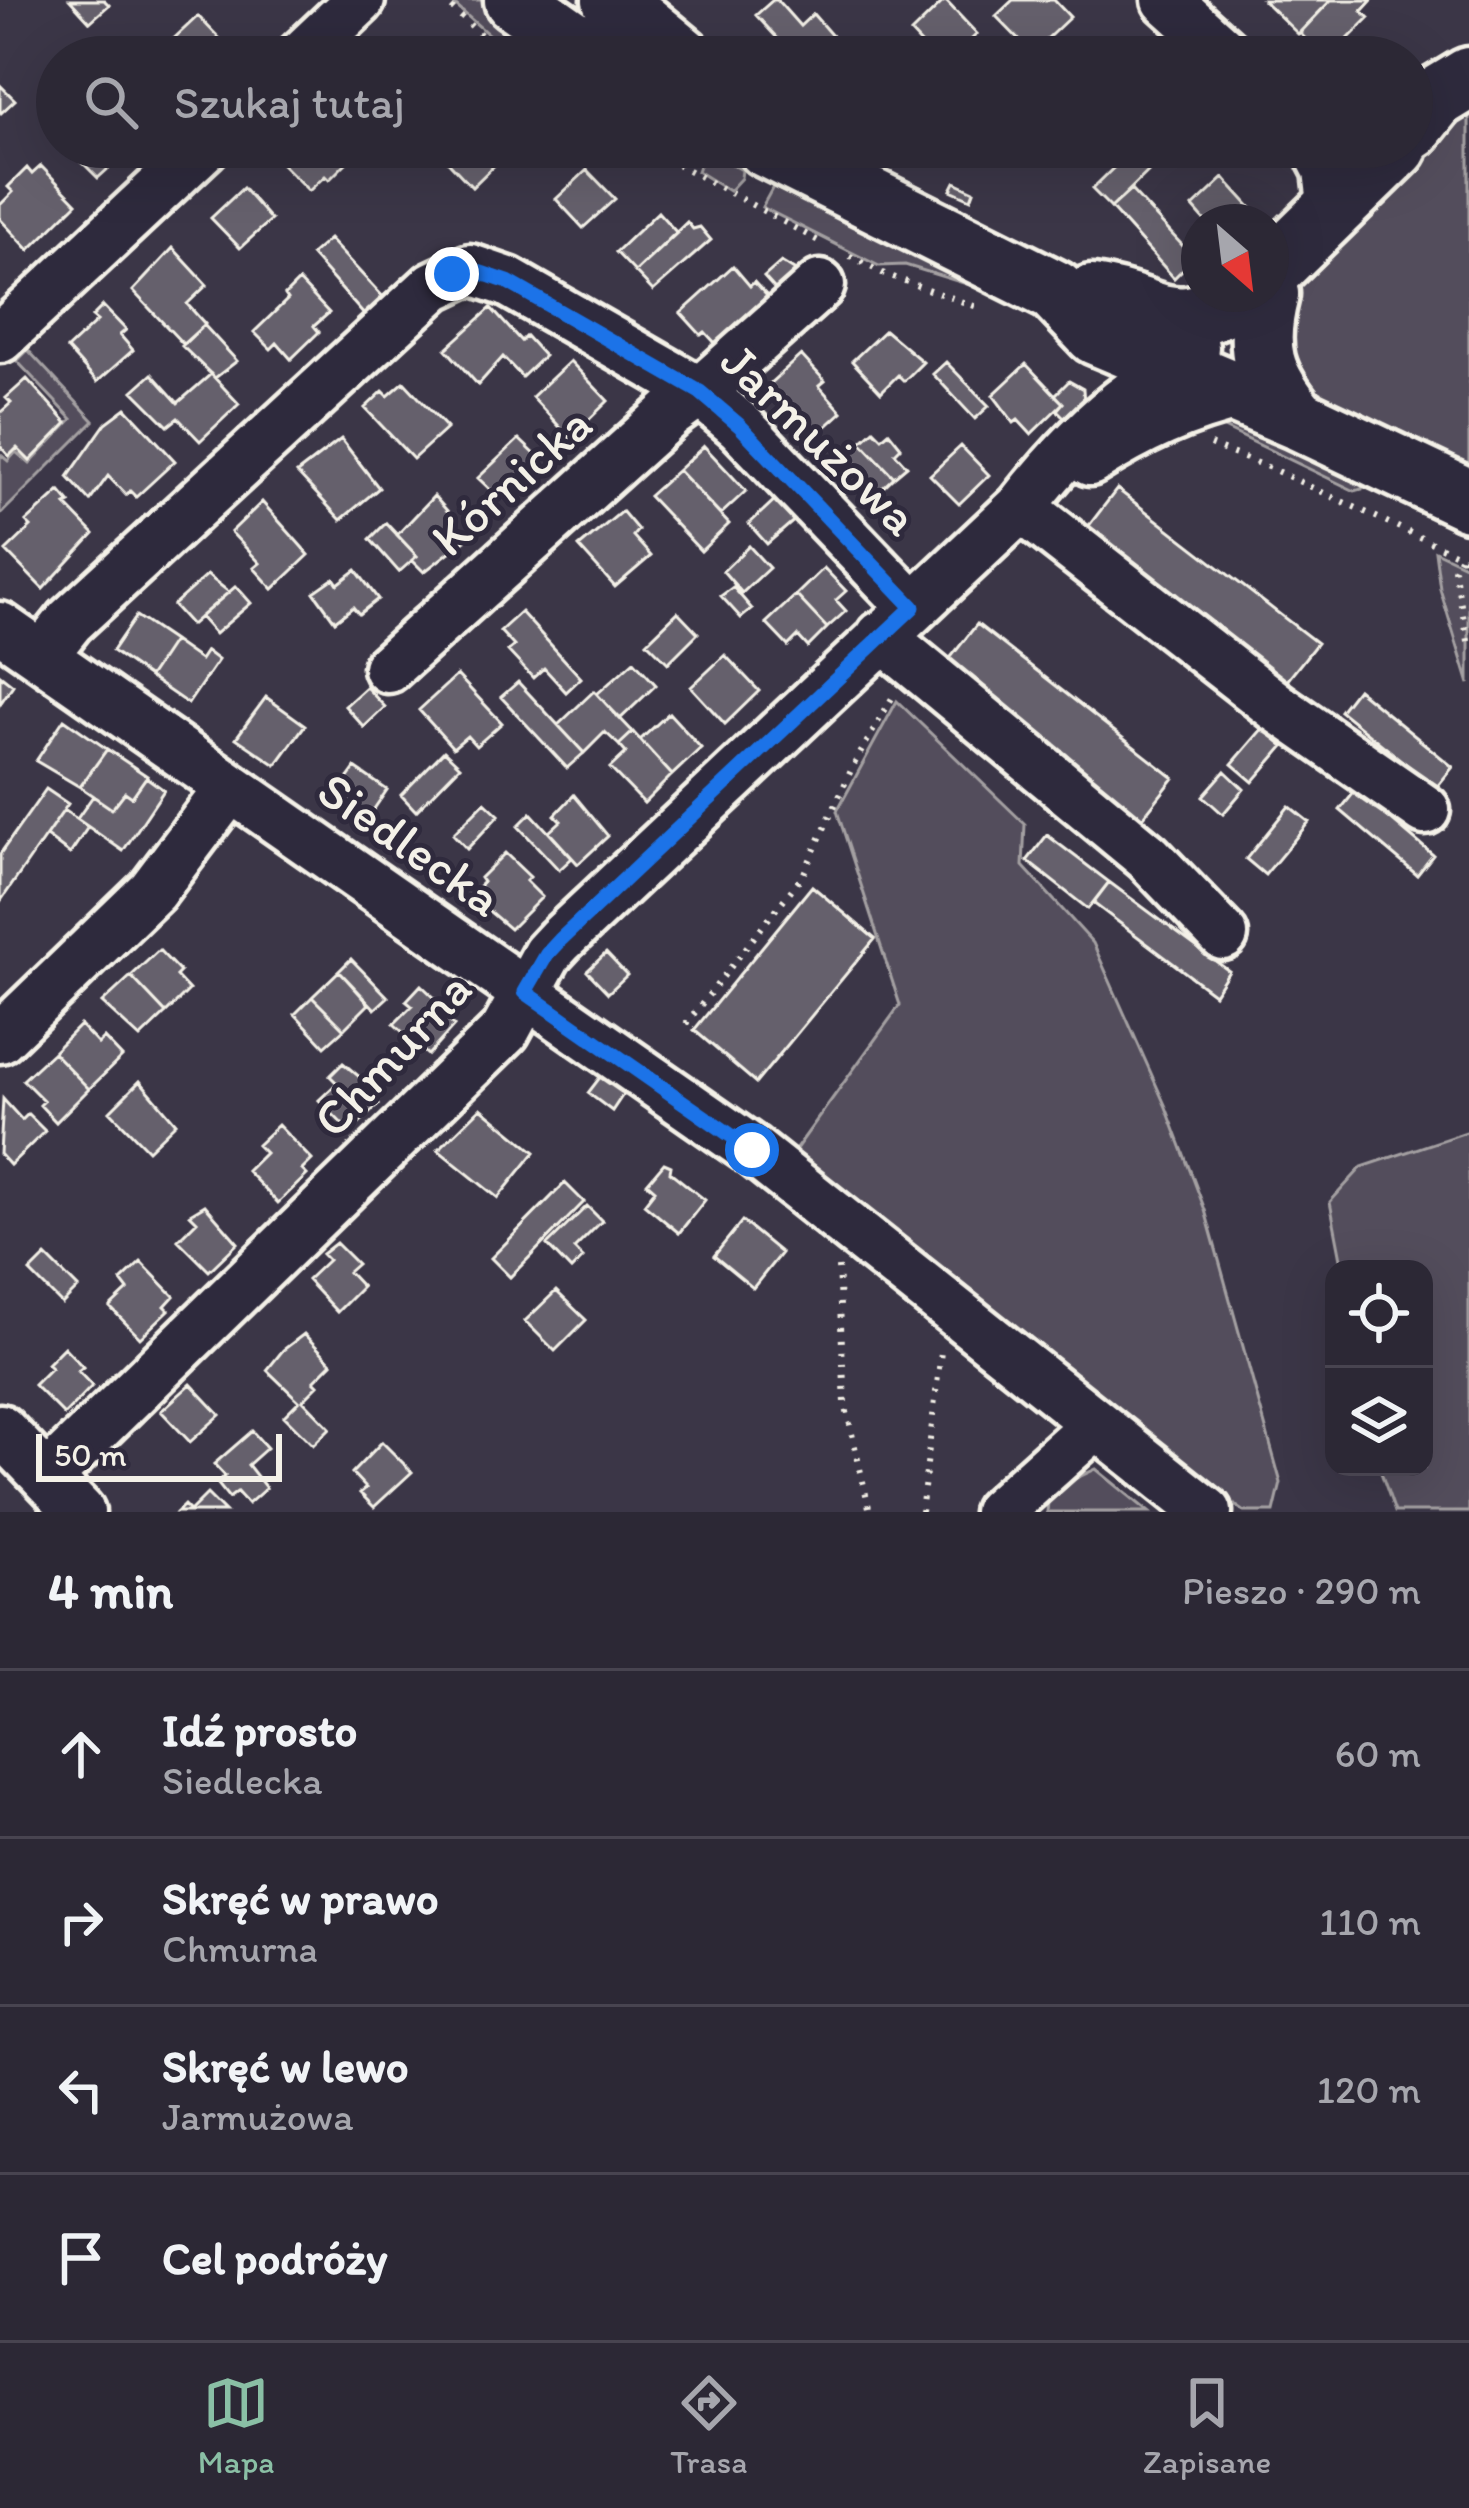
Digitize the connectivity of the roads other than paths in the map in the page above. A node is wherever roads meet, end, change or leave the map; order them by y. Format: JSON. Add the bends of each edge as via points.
{"nodes":[{"id":1,"x":360,"y":0,"type":"edge"},
{"id":2,"x":515,"y":0,"type":"edge"},
{"id":3,"x":613,"y":0,"type":"edge"},
{"id":4,"x":1167,"y":0,"type":"edge"},
{"id":5,"x":322,"y":36,"type":"edge"},
{"id":6,"x":566,"y":36,"type":"edge"},
{"id":7,"x":657,"y":36,"type":"edge"},
{"id":8,"x":1207,"y":36,"type":"edge"},
{"id":9,"x":1469,"y":48,"type":"edge"},
{"id":10,"x":1439,"y":102,"type":"edge"},
{"id":11,"x":182,"y":168,"type":"edge"},
{"id":12,"x":809,"y":168,"type":"edge"},
{"id":13,"x":1327,"y":168,"type":"edge"},
{"id":14,"x":1376,"y":168,"type":"edge"},
{"id":15,"x":1333,"y":212,"type":"junction"},
{"id":16,"x":1289,"y":257,"type":"edge"},
{"id":17,"x":820,"y":285,"type":"dead end"},
{"id":18,"x":1054,"y":291,"type":"junction"},
{"id":19,"x":1205,"y":312,"type":"edge"},
{"id":20,"x":1233,"y":312,"type":"edge"},
{"id":21,"x":1262,"y":312,"type":"edge"},
{"id":22,"x":0,"y":338,"type":"edge"},
{"id":23,"x":1174,"y":367,"type":"junction"},
{"id":24,"x":700,"y":392,"type":"junction"},
{"id":25,"x":1242,"y":395,"type":"junction"},
{"id":26,"x":1298,"y":418,"type":"junction"},
{"id":27,"x":1021,"y":506,"type":"junction"},
{"id":28,"x":1466,"y":538,"type":"edge"},
{"id":29,"x":897,"y":621,"type":"junction"},
{"id":30,"x":0,"y":627,"type":"edge"},
{"id":31,"x":42,"y":656,"type":"junction"},
{"id":32,"x":388,"y":668,"type":"dead end"},
{"id":33,"x":229,"y":789,"type":"junction"},
{"id":34,"x":1425,"y":810,"type":"dead end"},
{"id":35,"x":1223,"y":935,"type":"dead end"},
{"id":36,"x":525,"y":992,"type":"junction"},
{"id":37,"x":9,"y":1013,"type":"edge"},
{"id":38,"x":1096,"y":1424,"type":"junction"},
{"id":39,"x":0,"y":1429,"type":"edge"},
{"id":40,"x":63,"y":1495,"type":"edge"},
{"id":41,"x":998,"y":1512,"type":"edge"},
{"id":42,"x":1207,"y":1512,"type":"edge"}],
"edges":[{"from":1,"to":5,"type":"street"},
{"from":2,"to":6,"type":"main road"},
{"from":3,"to":7,"type":"main road"},
{"from":4,"to":8,"type":"street"},
{"from":9,"to":10,"type":"street"},
{"from":11,"to":22,"type":"street"},
{"from":12,"to":18,"type":"main road"},
{"from":13,"to":15,"type":"street"},
{"from":14,"to":15,"type":"main road"},
{"from":15,"to":16,"type":"main road"},
{"from":17,"to":24,"type":"street","name":"Kórnicka"},
{"from":18,"to":19,"type":"main road","via":[[1180,319]]},
{"from":18,"to":23,"type":"main road","via":[[1096,334]]},
{"from":20,"to":23,"type":"street","name":"Chmurna"},
{"from":21,"to":26,"type":"main road","via":[[1261,352],[1278,395]]},
{"from":23,"to":25,"type":"main road"},
{"from":23,"to":27,"type":"street","name":"Chmurna","via":[[1120,405]]},
{"from":24,"to":29,"type":"street","name":"Jarmużowa","via":[[740,426]]},
{"from":24,"to":31,"type":"street","name":"Jarmużowa","via":[[508,282],[470,269],[462,253]]},
{"from":24,"to":32,"type":"street","name":"Kórnicka"},
{"from":25,"to":26,"type":"main road"},
{"from":25,"to":27,"type":"street","name":"Chmurna","via":[[1155,422]]},
{"from":26,"to":28,"type":"main road"},
{"from":27,"to":29,"type":"street","name":"Chmurna"},
{"from":27,"to":34,"type":"street","via":[[1277,707]]},
{"from":29,"to":35,"type":"street","name":"Jarmużowa"},
{"from":29,"to":36,"type":"street","name":"Chmurna","via":[[560,940]]},
{"from":30,"to":31,"type":"street","name":"Siedlecka"},
{"from":31,"to":33,"type":"street","name":"Siedlecka"},
{"from":33,"to":36,"type":"street","name":"Siedlecka"},
{"from":33,"to":37,"type":"street","via":[[152,891]]},
{"from":36,"to":38,"type":"street","name":"Siedlecka","via":[[752,1150]]},
{"from":36,"to":40,"type":"street","name":"Chmurna","via":[[505,1031]]},
{"from":38,"to":41,"type":"street"},
{"from":38,"to":42,"type":"street","name":"Siedlecka"},
{"from":39,"to":40,"type":"street"}]}
